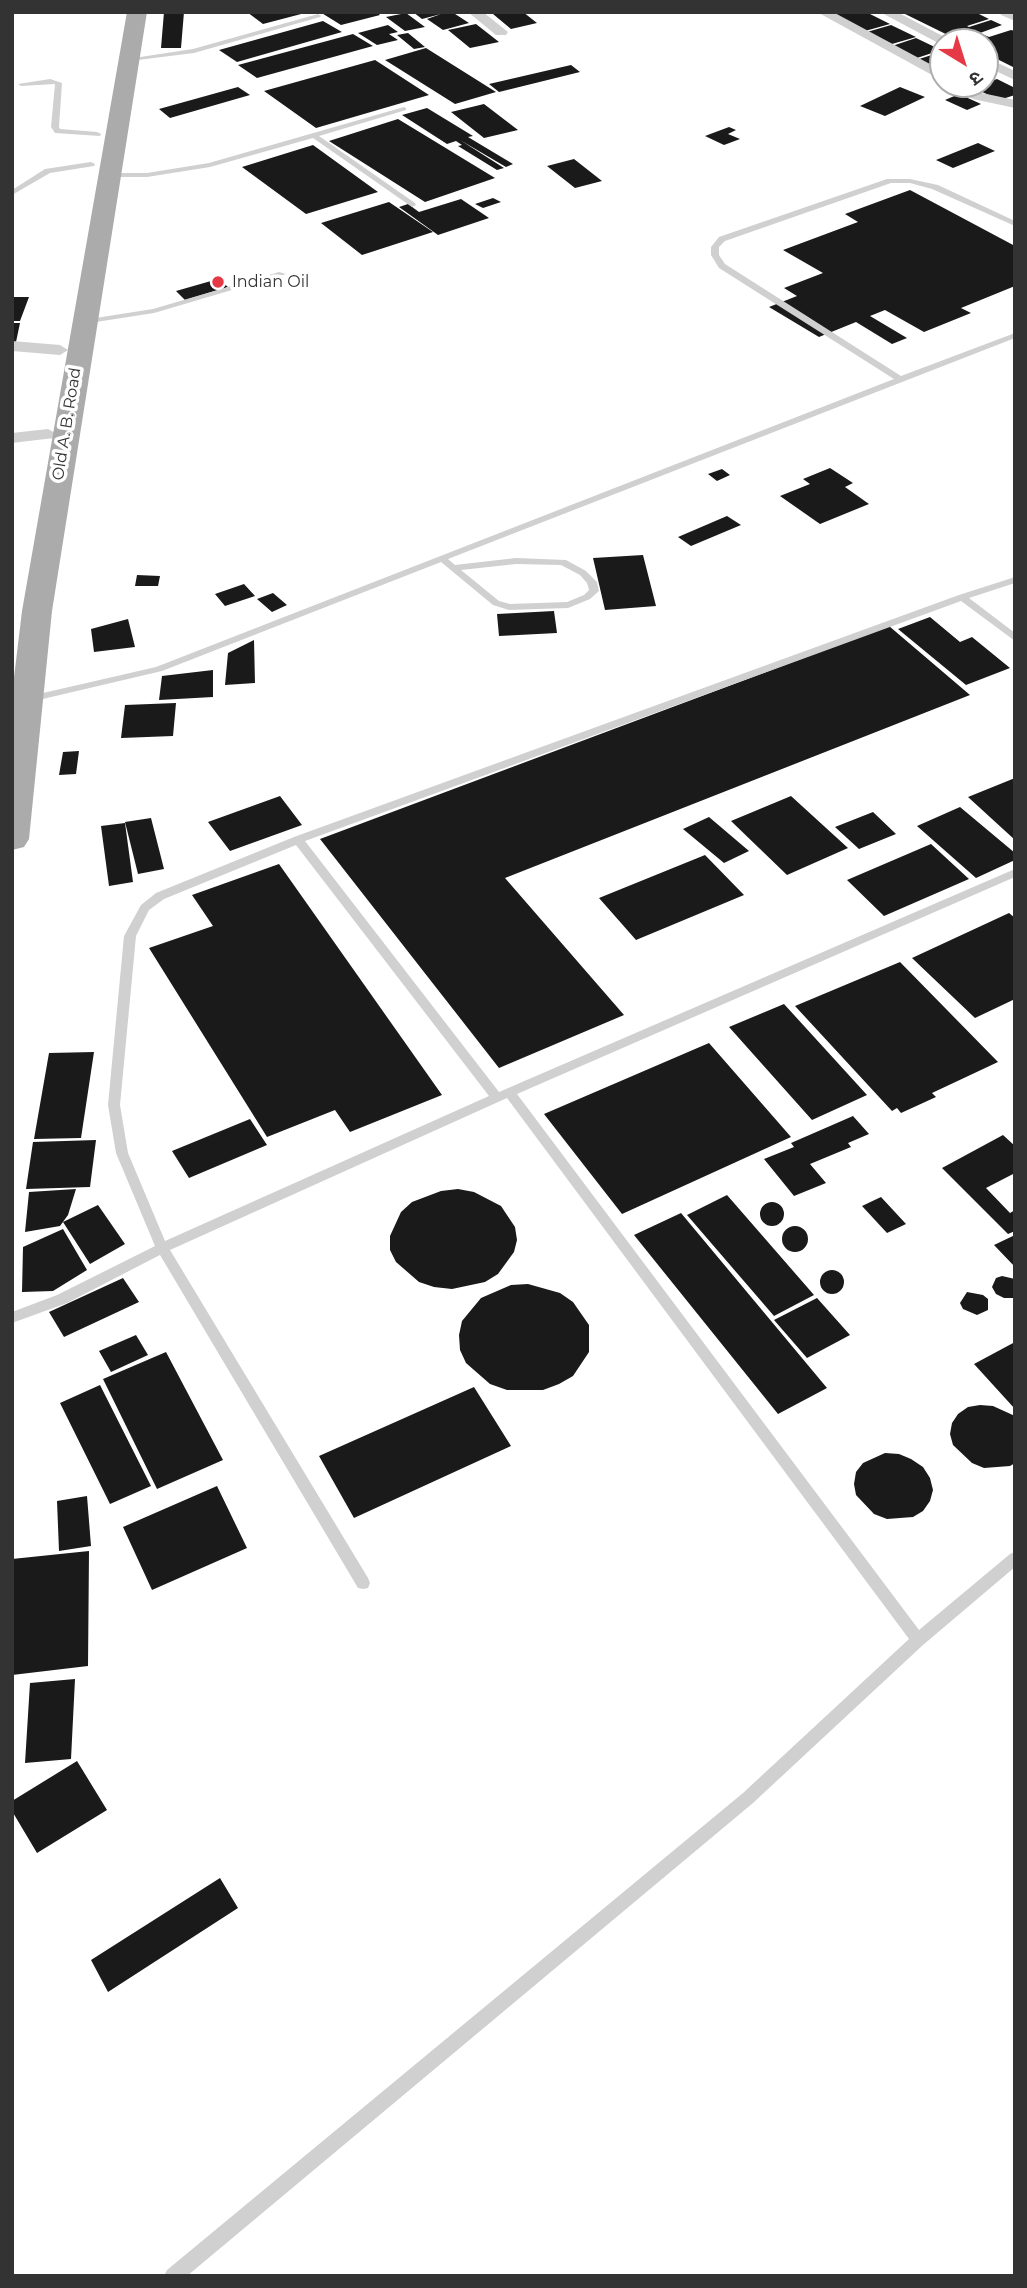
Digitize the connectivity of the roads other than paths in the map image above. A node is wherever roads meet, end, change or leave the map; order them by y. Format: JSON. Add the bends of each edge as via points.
{"nodes":[{"id":1,"x":116,"y":12,"type":"edge"},
{"id":2,"x":137,"y":12,"type":"edge"},
{"id":3,"x":474,"y":12,"type":"edge"},
{"id":4,"x":822,"y":12,"type":"edge"},
{"id":5,"x":886,"y":12,"type":"edge"},
{"id":6,"x":1006,"y":12,"type":"edge"},
{"id":7,"x":318,"y":16,"type":"dead end"},
{"id":8,"x":1015,"y":17,"type":"edge"},
{"id":9,"x":501,"y":32,"type":"dead end"},
{"id":10,"x":929,"y":33,"type":"edge"},
{"id":11,"x":130,"y":59,"type":"junction"},
{"id":12,"x":999,"y":68,"type":"edge"},
{"id":13,"x":929,"y":69,"type":"edge"},
{"id":14,"x":1015,"y":76,"type":"edge"},
{"id":15,"x":21,"y":84,"type":"dead end"},
{"id":16,"x":987,"y":98,"type":"edge"},
{"id":17,"x":1015,"y":104,"type":"edge"},
{"id":18,"x":404,"y":109,"type":"dead end"},
{"id":19,"x":96,"y":134,"type":"junction"},
{"id":20,"x":315,"y":136,"type":"junction"},
{"id":21,"x":100,"y":170,"type":"junction"},
{"id":22,"x":12,"y":193,"type":"edge"},
{"id":23,"x":412,"y":205,"type":"dead end"},
{"id":24,"x":1015,"y":224,"type":"edge"},
{"id":25,"x":282,"y":274,"type":"dead end"},
{"id":26,"x":83,"y":322,"type":"junction"},
{"id":27,"x":1015,"y":335,"type":"edge"},
{"id":28,"x":12,"y":346,"type":"edge"},
{"id":29,"x":60,"y":350,"type":"junction"},
{"id":30,"x":901,"y":380,"type":"junction"},
{"id":31,"x":48,"y":435,"type":"junction"},
{"id":32,"x":12,"y":438,"type":"edge"},
{"id":33,"x":442,"y":559,"type":"junction"},
{"id":34,"x":455,"y":568,"type":"junction"},
{"id":35,"x":1015,"y":580,"type":"edge"},
{"id":36,"x":962,"y":597,"type":"junction"},
{"id":37,"x":1015,"y":638,"type":"edge"},
{"id":38,"x":12,"y":661,"type":"edge"},
{"id":39,"x":20,"y":702,"type":"edge"},
{"id":40,"x":12,"y":839,"type":"edge"},
{"id":41,"x":298,"y":840,"type":"junction"},
{"id":42,"x":1015,"y":873,"type":"edge"},
{"id":43,"x":503,"y":1096,"type":"junction"},
{"id":44,"x":162,"y":1248,"type":"junction"},
{"id":45,"x":12,"y":1318,"type":"edge"},
{"id":46,"x":1015,"y":1558,"type":"edge"},
{"id":47,"x":363,"y":1583,"type":"dead end"},
{"id":48,"x":918,"y":1640,"type":"junction"},
{"id":49,"x":173,"y":2276,"type":"edge"}],
"edges":[{"from":1,"to":19,"type":"main road","name":"Old A. B. Road"},
{"from":2,"to":11,"type":"main road","name":"Old A. B. Road"},
{"from":3,"to":9,"type":"street"},
{"from":4,"to":13,"type":"street"},
{"from":5,"to":10,"type":"street"},
{"from":6,"to":8,"type":"street"},
{"from":7,"to":11,"type":"lane","via":[[194,51]]},
{"from":11,"to":21,"type":"main road","name":"Old A. B. Road"},
{"from":12,"to":14,"type":"street"},
{"from":15,"to":19,"type":"lane","via":[[59,83],[55,127]]},
{"from":16,"to":17,"type":"street"},
{"from":18,"to":20,"type":"lane"},
{"from":19,"to":21,"type":"main road","name":"Old A. B. Road"},
{"from":20,"to":21,"type":"lane","via":[[210,165],[147,175]]},
{"from":20,"to":23,"type":"lane"},
{"from":21,"to":22,"type":"lane","via":[[48,171]]},
{"from":21,"to":26,"type":"main road","name":"Old A. B. Road"},
{"from":21,"to":29,"type":"main road","name":"Old A. B. Road"},
{"from":24,"to":30,"type":"lane","via":[[935,187],[890,181],[722,239],[715,247],[722,266]]},
{"from":25,"to":26,"type":"lane","via":[[154,311]]},
{"from":26,"to":39,"type":"main road","name":"Old A. B. Road"},
{"from":27,"to":30,"type":"lane"},
{"from":28,"to":29,"type":"street"},
{"from":29,"to":31,"type":"main road","name":"Old A. B. Road"},
{"from":30,"to":33,"type":"lane"},
{"from":31,"to":32,"type":"street"},
{"from":31,"to":38,"type":"main road","name":"Old A. B. Road"},
{"from":33,"to":34,"type":"lane"},
{"from":33,"to":39,"type":"lane","via":[[159,669]]},
{"from":34,"to":34,"type":"lane","via":[[496,603],[509,607],[568,605],[594,591],[583,573],[563,562],[516,561]]},
{"from":35,"to":36,"type":"lane"},
{"from":36,"to":37,"type":"lane"},
{"from":36,"to":41,"type":"lane"},
{"from":39,"to":40,"type":"main road","name":"Old A. B. Road"},
{"from":41,"to":43,"type":"lane"},
{"from":41,"to":44,"type":"lane","via":[[160,896],[145,908],[130,936],[114,1105],[122,1153]]},
{"from":42,"to":43,"type":"lane"},
{"from":43,"to":44,"type":"lane"},
{"from":43,"to":48,"type":"lane"},
{"from":44,"to":45,"type":"lane","via":[[62,1299]]},
{"from":44,"to":47,"type":"lane"},
{"from":46,"to":48,"type":"lane"},
{"from":48,"to":49,"type":"lane","via":[[748,1798]]}]}
